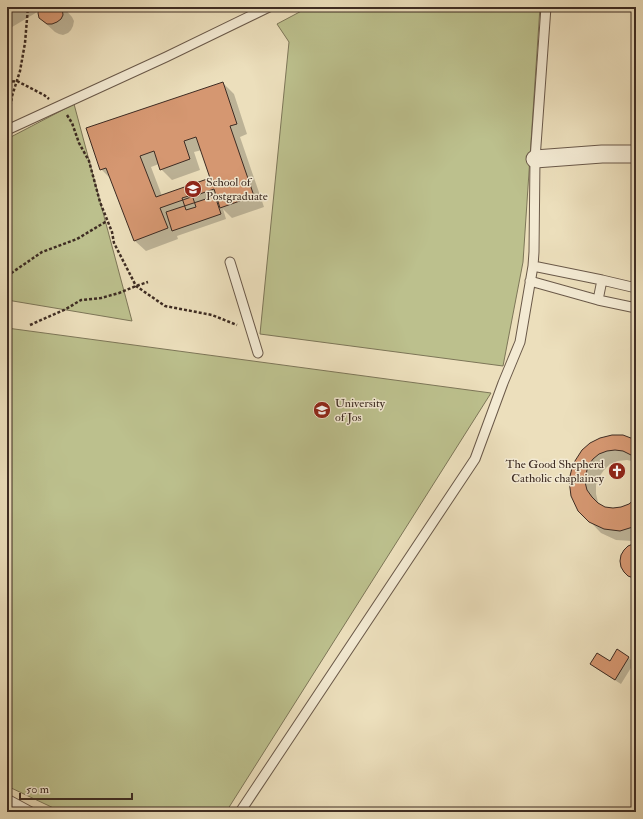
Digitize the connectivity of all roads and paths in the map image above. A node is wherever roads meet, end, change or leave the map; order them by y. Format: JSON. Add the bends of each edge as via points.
{"nodes":[{"id":1,"x":28,"y":7,"type":"edge"},
{"id":2,"x":269,"y":7,"type":"edge"},
{"id":3,"x":546,"y":7,"type":"edge"},
{"id":4,"x":254,"y":10,"type":"edge"},
{"id":5,"x":17,"y":81,"type":"junction"},
{"id":6,"x":7,"y":82,"type":"edge"},
{"id":7,"x":58,"y":106,"type":"junction"},
{"id":8,"x":7,"y":123,"type":"edge"},
{"id":9,"x":7,"y":130,"type":"edge"},
{"id":10,"x":636,"y":154,"type":"edge"},
{"id":11,"x":534,"y":159,"type":"junction"},
{"id":12,"x":107,"y":221,"type":"junction"},
{"id":13,"x":230,"y":262,"type":"dead end"},
{"id":14,"x":533,"y":266,"type":"junction"},
{"id":15,"x":7,"y":276,"type":"edge"},
{"id":16,"x":602,"y":280,"type":"junction"},
{"id":17,"x":530,"y":281,"type":"junction"},
{"id":18,"x":148,"y":282,"type":"dead end"},
{"id":19,"x":136,"y":286,"type":"junction"},
{"id":20,"x":636,"y":288,"type":"edge"},
{"id":21,"x":598,"y":300,"type":"junction"},
{"id":22,"x":636,"y":308,"type":"edge"},
{"id":23,"x":30,"y":325,"type":"dead end"},
{"id":24,"x":250,"y":331,"type":"junction"},
{"id":25,"x":258,"y":353,"type":"dead end"},
{"id":26,"x":7,"y":799,"type":"edge"},
{"id":27,"x":31,"y":812,"type":"edge"},
{"id":28,"x":240,"y":812,"type":"edge"}],
"edges":[{"from":1,"to":5,"type":"path","via":[[25,43]]},
{"from":2,"to":4,"type":"lane"},
{"from":3,"to":11,"type":"lane"},
{"from":4,"to":7,"type":"lane","via":[[166,57]]},
{"from":5,"to":6,"type":"path"},
{"from":5,"to":7,"type":"path","via":[[44,95]]},
{"from":5,"to":8,"type":"path"},
{"from":7,"to":9,"type":"lane"},
{"from":7,"to":12,"type":"path","via":[[72,123],[89,161]]},
{"from":10,"to":11,"type":"street"},
{"from":11,"to":14,"type":"lane"},
{"from":12,"to":15,"type":"path","via":[[77,239],[42,252]]},
{"from":12,"to":19,"type":"path","via":[[114,243]]},
{"from":13,"to":24,"type":"lane"},
{"from":14,"to":16,"type":"lane"},
{"from":14,"to":17,"type":"lane"},
{"from":16,"to":20,"type":"lane"},
{"from":16,"to":21,"type":"lane"},
{"from":17,"to":21,"type":"lane"},
{"from":17,"to":28,"type":"lane","via":[[520,342],[475,459]]},
{"from":18,"to":19,"type":"path"},
{"from":19,"to":23,"type":"path","via":[[101,298],[80,300]]},
{"from":19,"to":24,"type":"path","via":[[165,306],[212,315]]},
{"from":21,"to":22,"type":"lane"},
{"from":24,"to":25,"type":"lane"},
{"from":26,"to":27,"type":"lane"}]}
